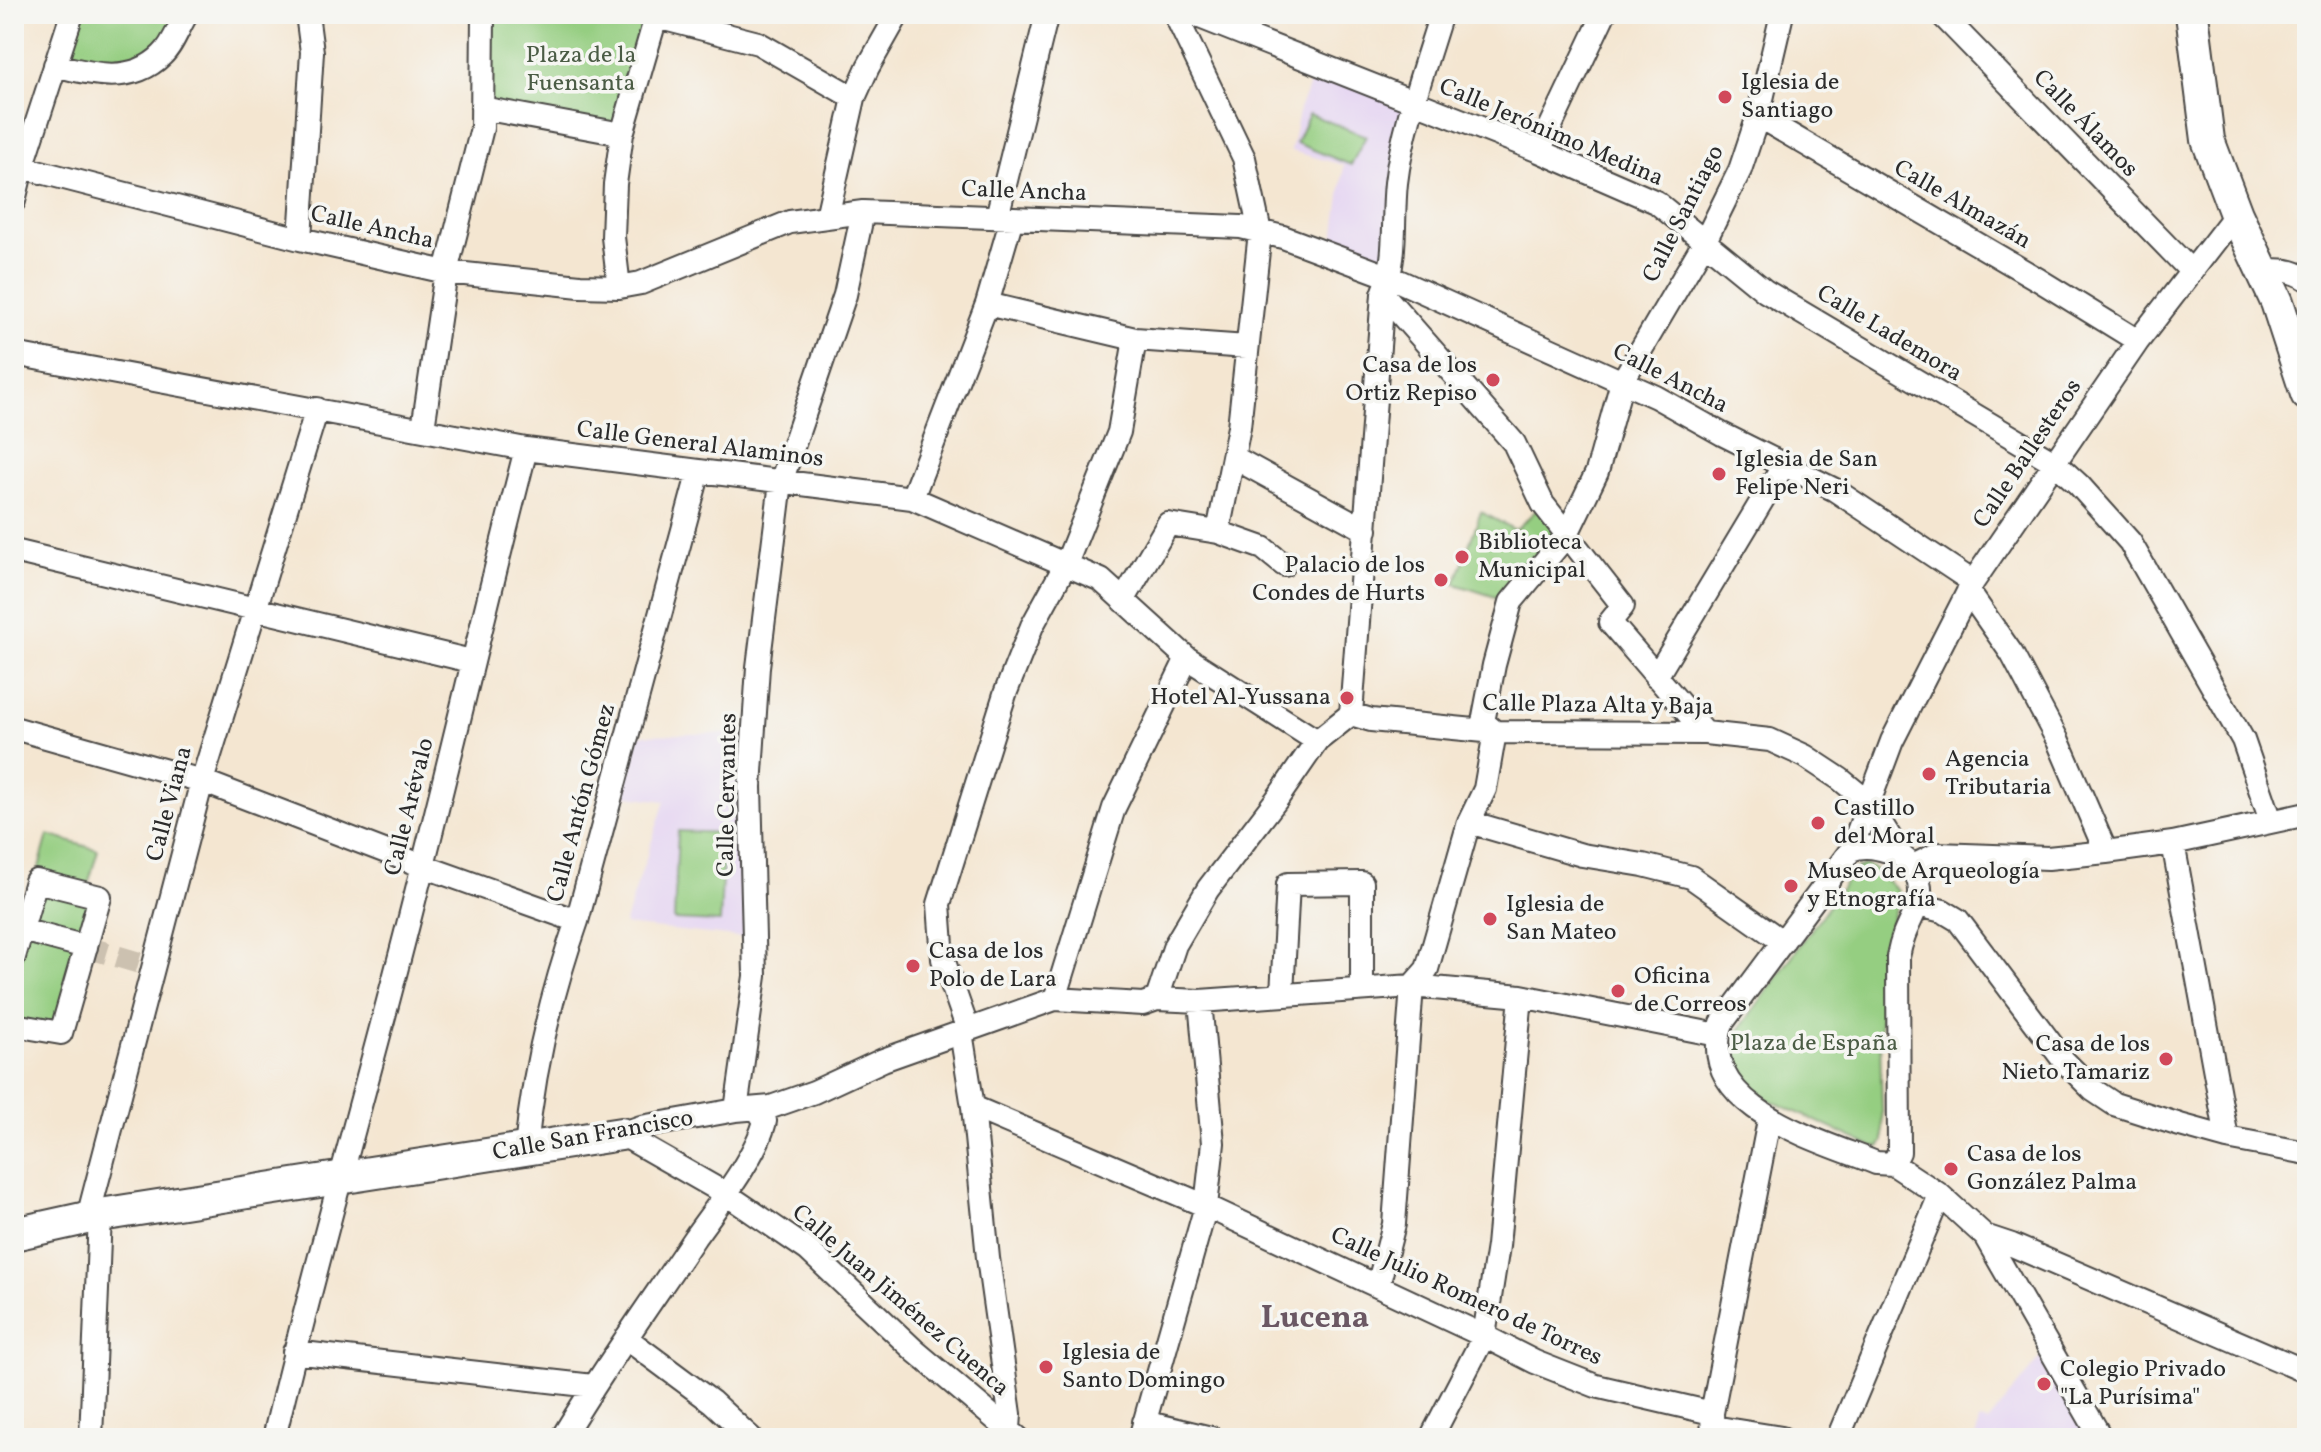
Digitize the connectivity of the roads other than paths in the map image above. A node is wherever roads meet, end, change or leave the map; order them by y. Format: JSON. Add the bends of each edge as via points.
{"nodes":[{"id":1,"x":72,"y":14,"type":"edge"},
{"id":2,"x":184,"y":14,"type":"edge"},
{"id":3,"x":307,"y":14,"type":"edge"},
{"id":4,"x":483,"y":14,"type":"edge"},
{"id":5,"x":898,"y":14,"type":"edge"},
{"id":6,"x":1047,"y":14,"type":"edge"},
{"id":7,"x":1175,"y":14,"type":"edge"},
{"id":8,"x":1192,"y":14,"type":"edge"},
{"id":9,"x":1441,"y":14,"type":"edge"},
{"id":10,"x":1604,"y":14,"type":"edge"},
{"id":11,"x":1782,"y":14,"type":"edge"},
{"id":12,"x":1941,"y":14,"type":"edge"},
{"id":13,"x":2192,"y":14,"type":"edge"},
{"id":14,"x":651,"y":15,"type":"edge"},
{"id":15,"x":55,"y":65,"type":"junction"},
{"id":16,"x":854,"y":98,"type":"junction"},
{"id":17,"x":1414,"y":103,"type":"junction"},
{"id":18,"x":482,"y":108,"type":"junction"},
{"id":19,"x":1758,"y":116,"type":"junction"},
{"id":20,"x":622,"y":134,"type":"junction"},
{"id":21,"x":1539,"y":151,"type":"junction"},
{"id":22,"x":18,"y":166,"type":"edge"},
{"id":23,"x":14,"y":201,"type":"edge"},
{"id":24,"x":863,"y":212,"type":"junction"},
{"id":25,"x":2236,"y":214,"type":"junction"},
{"id":26,"x":827,"y":217,"type":"junction"},
{"id":27,"x":1005,"y":218,"type":"junction"},
{"id":28,"x":1260,"y":232,"type":"junction"},
{"id":29,"x":300,"y":239,"type":"junction"},
{"id":30,"x":1705,"y":241,"type":"junction"},
{"id":31,"x":2190,"y":270,"type":"junction"},
{"id":32,"x":2264,"y":271,"type":"junction"},
{"id":33,"x":446,"y":272,"type":"junction"},
{"id":34,"x":2307,"y":279,"type":"edge"},
{"id":35,"x":1387,"y":285,"type":"junction"},
{"id":36,"x":619,"y":287,"type":"junction"},
{"id":37,"x":987,"y":304,"type":"junction"},
{"id":38,"x":1135,"y":339,"type":"junction"},
{"id":39,"x":2138,"y":341,"type":"junction"},
{"id":40,"x":1247,"y":347,"type":"junction"},
{"id":41,"x":14,"y":354,"type":"edge"},
{"id":42,"x":1622,"y":382,"type":"junction"},
{"id":43,"x":2307,"y":394,"type":"edge"},
{"id":44,"x":317,"y":409,"type":"junction"},
{"id":45,"x":423,"y":428,"type":"junction"},
{"id":46,"x":526,"y":449,"type":"junction"},
{"id":47,"x":1233,"y":457,"type":"junction"},
{"id":48,"x":2054,"y":462,"type":"junction"},
{"id":49,"x":1784,"y":464,"type":"junction"},
{"id":50,"x":699,"y":471,"type":"junction"},
{"id":51,"x":781,"y":482,"type":"junction"},
{"id":52,"x":912,"y":498,"type":"junction"},
{"id":53,"x":1366,"y":530,"type":"junction"},
{"id":54,"x":1218,"y":532,"type":"junction"},
{"id":55,"x":1566,"y":536,"type":"junction"},
{"id":56,"x":14,"y":551,"type":"edge"},
{"id":57,"x":1066,"y":564,"type":"junction"},
{"id":58,"x":1284,"y":565,"type":"dead end"},
{"id":59,"x":1970,"y":587,"type":"junction"},
{"id":60,"x":1123,"y":601,"type":"junction"},
{"id":61,"x":253,"y":609,"type":"junction"},
{"id":62,"x":1187,"y":658,"type":"junction"},
{"id":63,"x":471,"y":661,"type":"junction"},
{"id":64,"x":1656,"y":677,"type":"junction"},
{"id":65,"x":1351,"y":714,"type":"junction"},
{"id":66,"x":14,"y":728,"type":"edge"},
{"id":67,"x":1495,"y":732,"type":"junction"},
{"id":68,"x":1705,"y":733,"type":"junction"},
{"id":69,"x":1317,"y":741,"type":"junction"},
{"id":70,"x":202,"y":781,"type":"junction"},
{"id":71,"x":1868,"y":802,"type":"junction"},
{"id":72,"x":2307,"y":814,"type":"edge"},
{"id":73,"x":2271,"y":821,"type":"junction"},
{"id":74,"x":1469,"y":822,"type":"junction"},
{"id":75,"x":2173,"y":843,"type":"junction"},
{"id":76,"x":1851,"y":850,"type":"junction"},
{"id":77,"x":2106,"y":852,"type":"junction"},
{"id":78,"x":1907,"y":861,"type":"junction"},
{"id":79,"x":423,"y":866,"type":"junction"},
{"id":80,"x":1918,"y":905,"type":"junction"},
{"id":81,"x":577,"y":921,"type":"junction"},
{"id":82,"x":22,"y":930,"type":"junction"},
{"id":83,"x":1783,"y":942,"type":"junction"},
{"id":84,"x":86,"y":947,"type":"junction"},
{"id":85,"x":14,"y":957,"type":"edge"},
{"id":86,"x":1412,"y":986,"type":"junction"},
{"id":87,"x":1362,"y":989,"type":"junction"},
{"id":88,"x":1282,"y":994,"type":"junction"},
{"id":89,"x":1521,"y":996,"type":"junction"},
{"id":90,"x":1055,"y":999,"type":"junction"},
{"id":91,"x":1157,"y":999,"type":"junction"},
{"id":92,"x":1200,"y":1001,"type":"junction"},
{"id":93,"x":14,"y":1025,"type":"edge"},
{"id":94,"x":965,"y":1031,"type":"junction"},
{"id":95,"x":1718,"y":1035,"type":"junction"},
{"id":96,"x":973,"y":1107,"type":"junction"},
{"id":97,"x":747,"y":1110,"type":"junction"},
{"id":98,"x":1769,"y":1120,"type":"junction"},
{"id":99,"x":621,"y":1134,"type":"junction"},
{"id":100,"x":2227,"y":1138,"type":"junction"},
{"id":101,"x":526,"y":1149,"type":"junction"},
{"id":102,"x":2307,"y":1153,"type":"edge"},
{"id":103,"x":1893,"y":1164,"type":"junction"},
{"id":104,"x":340,"y":1177,"type":"junction"},
{"id":105,"x":726,"y":1194,"type":"junction"},
{"id":106,"x":1940,"y":1195,"type":"junction"},
{"id":107,"x":1206,"y":1206,"type":"junction"},
{"id":108,"x":94,"y":1216,"type":"junction"},
{"id":109,"x":14,"y":1234,"type":"edge"},
{"id":110,"x":2006,"y":1255,"type":"junction"},
{"id":111,"x":1378,"y":1286,"type":"junction"},
{"id":112,"x":1484,"y":1336,"type":"junction"},
{"id":113,"x":626,"y":1338,"type":"junction"},
{"id":114,"x":294,"y":1352,"type":"junction"},
{"id":115,"x":2307,"y":1372,"type":"edge"},
{"id":116,"x":593,"y":1386,"type":"junction"},
{"id":117,"x":1712,"y":1426,"type":"edge"},
{"id":118,"x":1142,"y":1430,"type":"edge"},
{"id":119,"x":1009,"y":1435,"type":"edge"},
{"id":120,"x":91,"y":1438,"type":"edge"},
{"id":121,"x":274,"y":1438,"type":"edge"},
{"id":122,"x":562,"y":1438,"type":"edge"},
{"id":123,"x":751,"y":1438,"type":"edge"},
{"id":124,"x":1211,"y":1438,"type":"edge"},
{"id":125,"x":1431,"y":1438,"type":"edge"},
{"id":126,"x":1782,"y":1438,"type":"edge"},
{"id":127,"x":1838,"y":1438,"type":"edge"},
{"id":128,"x":2101,"y":1438,"type":"edge"}],
"edges":[{"from":1,"to":15,"type":"street"},
{"from":2,"to":15,"type":"street","via":[[163,55],[132,74],[94,74]]},
{"from":3,"to":29,"type":"street","via":[[312,52]]},
{"from":4,"to":18,"type":"street"},
{"from":5,"to":16,"type":"street"},
{"from":6,"to":27,"type":"street"},
{"from":7,"to":28,"type":"street","via":[[1244,158]]},
{"from":8,"to":17,"type":"street","name":"Calle Jerónimo Medina"},
{"from":9,"to":17,"type":"street"},
{"from":10,"to":21,"type":"street"},
{"from":11,"to":19,"type":"street","name":"Calle Santiago"},
{"from":12,"to":31,"type":"street","name":"Calle Álamos"},
{"from":13,"to":25,"type":"street","via":[[2208,140]]},
{"from":14,"to":16,"type":"street","via":[[758,43]]},
{"from":14,"to":20,"type":"street"},
{"from":15,"to":22,"type":"street"},
{"from":16,"to":26,"type":"street"},
{"from":17,"to":21,"type":"street","name":"Calle Jerónimo Medina"},
{"from":17,"to":35,"type":"street","via":[[1396,181]]},
{"from":18,"to":20,"type":"street"},
{"from":18,"to":33,"type":"street","via":[[482,128]]},
{"from":19,"to":30,"type":"street","name":"Calle Santiago","via":[[1740,170]]},
{"from":19,"to":39,"type":"street","name":"Calle Almazán"},
{"from":20,"to":36,"type":"street","via":[[613,237]]},
{"from":21,"to":30,"type":"street","name":"Calle Jerónimo Medina","via":[[1656,202]]},
{"from":22,"to":23,"type":"street"},
{"from":22,"to":29,"type":"street","name":"Calle Ancha"},
{"from":24,"to":26,"type":"street","name":"Calle Ancha"},
{"from":24,"to":27,"type":"street","name":"Calle Ancha"},
{"from":24,"to":51,"type":"street","name":"Calle Cervantes","via":[[845,295]]},
{"from":25,"to":31,"type":"street","name":"Calle Ballesteros"},
{"from":25,"to":32,"type":"street"},
{"from":26,"to":36,"type":"street","name":"Calle Ancha","via":[[790,222],[641,283]]},
{"from":27,"to":28,"type":"street","name":"Calle Ancha"},
{"from":27,"to":37,"type":"street"},
{"from":28,"to":35,"type":"street","name":"Calle Ancha","via":[[1283,237]]},
{"from":28,"to":40,"type":"street"},
{"from":29,"to":33,"type":"street","name":"Calle Ancha"},
{"from":30,"to":42,"type":"street","name":"Calle Santiago"},
{"from":30,"to":48,"type":"street","name":"Calle Lademora","via":[[1765,291]]},
{"from":31,"to":39,"type":"street","name":"Calle Ballesteros"},
{"from":32,"to":34,"type":"street","via":[[2281,269]]},
{"from":32,"to":43,"type":"street"},
{"from":33,"to":36,"type":"street","name":"Calle Ancha"},
{"from":33,"to":45,"type":"street"},
{"from":35,"to":42,"type":"street","name":"Calle Ancha"},
{"from":35,"to":53,"type":"street"},
{"from":35,"to":55,"type":"street","via":[[1514,443],[1543,504]]},
{"from":37,"to":38,"type":"street"},
{"from":37,"to":52,"type":"street"},
{"from":38,"to":40,"type":"street"},
{"from":38,"to":57,"type":"street","via":[[1119,432]]},
{"from":39,"to":48,"type":"street","name":"Calle Ballesteros"},
{"from":40,"to":47,"type":"street"},
{"from":41,"to":44,"type":"street","name":"Calle General Alaminos"},
{"from":42,"to":49,"type":"street","name":"Calle Ancha"},
{"from":42,"to":55,"type":"street","name":"Calle Santiago","via":[[1597,472]]},
{"from":44,"to":45,"type":"street","name":"Calle General Alaminos"},
{"from":44,"to":61,"type":"street","name":"Calle Viana"},
{"from":45,"to":46,"type":"street","name":"Calle General Alaminos"},
{"from":46,"to":50,"type":"street","name":"Calle General Alaminos"},
{"from":46,"to":63,"type":"street","name":"Calle Arévalo"},
{"from":47,"to":53,"type":"street"},
{"from":47,"to":54,"type":"street"},
{"from":48,"to":59,"type":"street","name":"Calle Ballesteros"},
{"from":48,"to":73,"type":"street","name":"Calle Lademora","via":[[2130,542],[2243,740]]},
{"from":49,"to":59,"type":"street","name":"Calle Ancha","via":[[1913,540]]},
{"from":49,"to":64,"type":"street"},
{"from":50,"to":51,"type":"street","name":"Calle General Alaminos"},
{"from":50,"to":81,"type":"street","name":"Calle Antón Gómez"},
{"from":51,"to":52,"type":"street","name":"Calle General Alaminos"},
{"from":51,"to":97,"type":"street","name":"Calle Cervantes","via":[[758,667],[750,787],[755,976]]},
{"from":52,"to":57,"type":"street","name":"Calle General Alaminos"},
{"from":53,"to":65,"type":"street"},
{"from":54,"to":58,"type":"street","via":[[1263,548]]},
{"from":54,"to":60,"type":"street","via":[[1168,524]]},
{"from":55,"to":64,"type":"street","via":[[1623,606],[1610,622]]},
{"from":55,"to":67,"type":"street","name":"Calle Santiago","via":[[1511,602],[1483,722]]},
{"from":56,"to":61,"type":"street"},
{"from":57,"to":60,"type":"street","name":"Calle General Alaminos","via":[[1101,580]]},
{"from":57,"to":94,"type":"street","via":[[1032,626],[1005,694],[939,904],[943,959]]},
{"from":59,"to":71,"type":"street","name":"Calle Ballesteros","via":[[1892,741]]},
{"from":59,"to":77,"type":"street","via":[[2052,729]]},
{"from":60,"to":62,"type":"street","name":"Calle General Alaminos"},
{"from":61,"to":63,"type":"street"},
{"from":61,"to":70,"type":"street","name":"Calle Viana"},
{"from":62,"to":69,"type":"street","name":"Calle General Alaminos"},
{"from":62,"to":90,"type":"street","via":[[1114,808]]},
{"from":63,"to":79,"type":"street","name":"Calle Arévalo"},
{"from":64,"to":68,"type":"street"},
{"from":65,"to":67,"type":"street","name":"Calle Plaza Alta y Baja"},
{"from":65,"to":69,"type":"street"},
{"from":66,"to":70,"type":"street"},
{"from":67,"to":68,"type":"street","name":"Calle Plaza Alta y Baja"},
{"from":67,"to":74,"type":"street","via":[[1485,789]]},
{"from":68,"to":71,"type":"street","name":"Calle Plaza Alta y Baja","via":[[1770,740],[1805,756]]},
{"from":69,"to":91,"type":"street","via":[[1182,931]]},
{"from":70,"to":79,"type":"street"},
{"from":70,"to":108,"type":"street","name":"Calle Viana"},
{"from":71,"to":76,"type":"street"},
{"from":71,"to":78,"type":"street","name":"Calle Plaza Alta y Baja"},
{"from":72,"to":73,"type":"street"},
{"from":73,"to":75,"type":"street"},
{"from":74,"to":83,"type":"street","via":[[1582,855],[1691,877]]},
{"from":74,"to":86,"type":"street","via":[[1427,969]]},
{"from":75,"to":77,"type":"street"},
{"from":75,"to":100,"type":"street"},
{"from":76,"to":78,"type":"street","via":[[1861,846]]},
{"from":76,"to":83,"type":"street"},
{"from":77,"to":78,"type":"street","via":[[2048,858],[1937,854]]},
{"from":78,"to":80,"type":"street","via":[[1920,893]]},
{"from":79,"to":81,"type":"street"},
{"from":79,"to":104,"type":"street","name":"Calle Arévalo"},
{"from":80,"to":100,"type":"street","via":[[1958,920],[2064,1061],[2093,1090],[2114,1104]]},
{"from":80,"to":103,"type":"street","via":[[1898,957],[1899,1152]]},
{"from":81,"to":101,"type":"street","name":"Calle Antón Gómez","via":[[544,1035]]},
{"from":82,"to":84,"type":"street"},
{"from":82,"to":84,"type":"street","via":[[36,881],[86,893],[100,897]]},
{"from":82,"to":85,"type":"street"},
{"from":83,"to":95,"type":"street"},
{"from":84,"to":93,"type":"street","via":[[61,1033]]},
{"from":86,"to":87,"type":"street","name":"Calle San Francisco"},
{"from":86,"to":89,"type":"street","name":"Calle San Francisco"},
{"from":86,"to":111,"type":"street","via":[[1394,1224]]},
{"from":87,"to":88,"type":"street","name":"Calle San Francisco"},
{"from":87,"to":88,"type":"street","via":[[1362,883],[1288,884]]},
{"from":88,"to":92,"type":"street","name":"Calle San Francisco"},
{"from":89,"to":95,"type":"street","name":"Calle San Francisco"},
{"from":89,"to":112,"type":"street","via":[[1498,1246]]},
{"from":90,"to":91,"type":"street","name":"Calle San Francisco","via":[[1143,1004]]},
{"from":90,"to":94,"type":"street","name":"Calle San Francisco"},
{"from":91,"to":92,"type":"street","name":"Calle San Francisco"},
{"from":92,"to":107,"type":"street","via":[[1213,1143]]},
{"from":94,"to":96,"type":"street"},
{"from":94,"to":97,"type":"street","name":"Calle San Francisco","via":[[814,1092]]},
{"from":95,"to":98,"type":"street","via":[[1723,1073]]},
{"from":96,"to":107,"type":"street","name":"Calle Julio Romero de Torres"},
{"from":96,"to":119,"type":"street"},
{"from":97,"to":99,"type":"street","name":"Calle San Francisco"},
{"from":97,"to":105,"type":"street","name":"Calle Cervantes","via":[[763,1114],[765,1121]]},
{"from":98,"to":103,"type":"street","via":[[1876,1163]]},
{"from":98,"to":117,"type":"street"},
{"from":99,"to":101,"type":"street","name":"Calle San Francisco"},
{"from":99,"to":105,"type":"street","name":"Calle Juan Jiménez Cuenca"},
{"from":100,"to":102,"type":"street"},
{"from":101,"to":104,"type":"street","name":"Calle San Francisco"},
{"from":103,"to":106,"type":"street"},
{"from":104,"to":108,"type":"street","name":"Calle San Francisco"},
{"from":104,"to":114,"type":"street","name":"Calle Arévalo"},
{"from":105,"to":113,"type":"street","name":"Calle Cervantes"},
{"from":105,"to":119,"type":"street","name":"Calle Juan Jiménez Cuenca","via":[[808,1250]]},
{"from":106,"to":110,"type":"street"},
{"from":106,"to":127,"type":"street"},
{"from":107,"to":111,"type":"street","name":"Calle Julio Romero de Torres"},
{"from":107,"to":118,"type":"street"},
{"from":108,"to":109,"type":"street","name":"Calle San Francisco"},
{"from":108,"to":120,"type":"street","name":"Calle Viana"},
{"from":110,"to":115,"type":"street"},
{"from":110,"to":128,"type":"street"},
{"from":111,"to":112,"type":"street","name":"Calle Julio Romero de Torres"},
{"from":112,"to":117,"type":"street","name":"Calle Julio Romero de Torres","via":[[1535,1362]]},
{"from":112,"to":125,"type":"street"},
{"from":113,"to":116,"type":"street","name":"Calle Cervantes"},
{"from":113,"to":123,"type":"street"},
{"from":114,"to":116,"type":"street"},
{"from":114,"to":121,"type":"street","name":"Calle Arévalo"},
{"from":116,"to":122,"type":"street","name":"Calle Cervantes"},
{"from":117,"to":126,"type":"street","name":"Calle Julio Romero de Torres"},
{"from":118,"to":124,"type":"street"}]}
